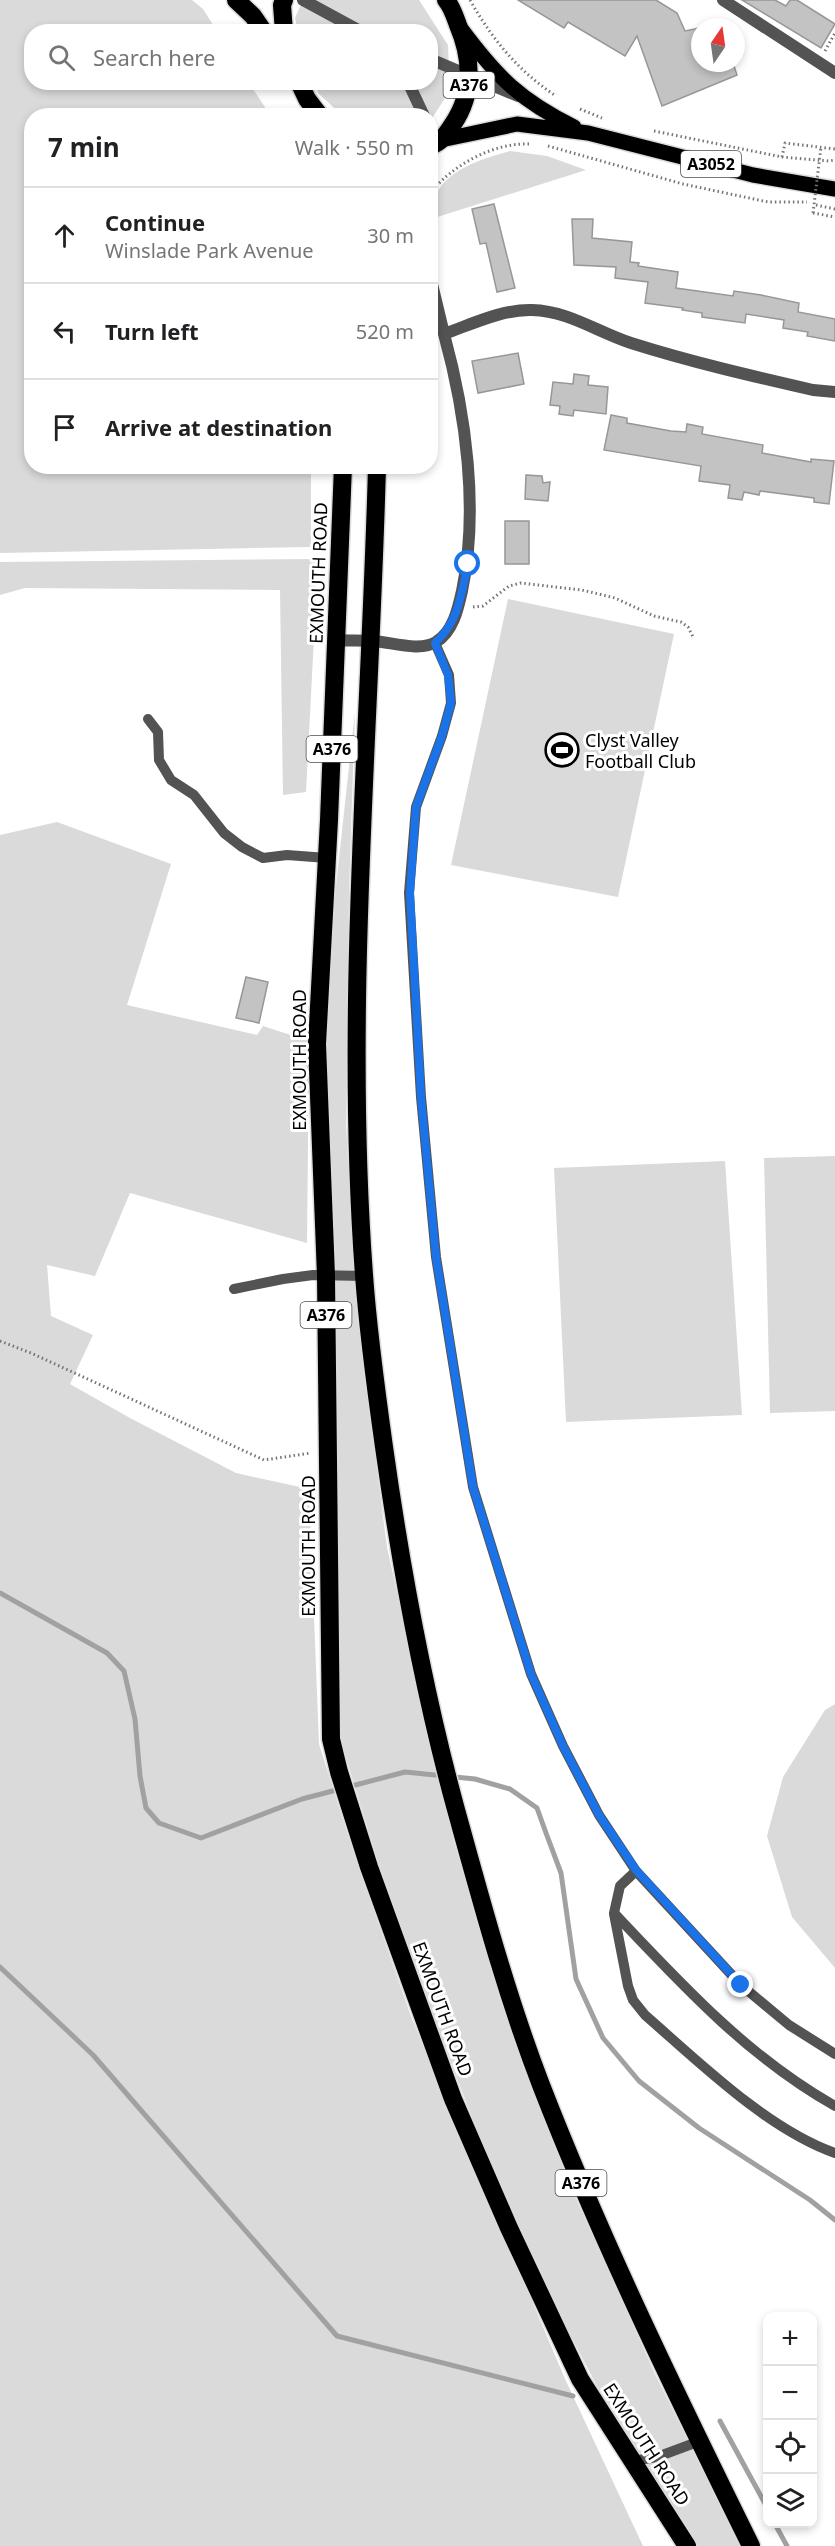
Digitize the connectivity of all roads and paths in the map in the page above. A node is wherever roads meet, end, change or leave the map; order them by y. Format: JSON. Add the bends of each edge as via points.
{"nodes":[{"id":1,"x":236,"y":0,"type":"edge"},
{"id":2,"x":284,"y":0,"type":"edge"},
{"id":3,"x":303,"y":0,"type":"edge"},
{"id":4,"x":446,"y":0,"type":"edge"},
{"id":5,"x":470,"y":0,"type":"edge"},
{"id":6,"x":723,"y":0,"type":"edge"},
{"id":7,"x":258,"y":24,"type":"edge"},
{"id":8,"x":283,"y":24,"type":"edge"},
{"id":9,"x":347,"y":24,"type":"edge"},
{"id":10,"x":458,"y":25,"type":"junction"},
{"id":11,"x":438,"y":62,"type":"edge"},
{"id":12,"x":835,"y":73,"type":"edge"},
{"id":13,"x":470,"y":74,"type":"junction"},
{"id":14,"x":303,"y":90,"type":"edge"},
{"id":15,"x":412,"y":90,"type":"edge"},
{"id":16,"x":525,"y":100,"type":"junction"},
{"id":17,"x":562,"y":100,"type":"dead end"},
{"id":18,"x":314,"y":108,"type":"edge"},
{"id":19,"x":420,"y":108,"type":"edge"},
{"id":20,"x":578,"y":108,"type":"dead end"},
{"id":21,"x":612,"y":121,"type":"dead end"},
{"id":22,"x":653,"y":130,"type":"dead end"},
{"id":23,"x":588,"y":133,"type":"junction"},
{"id":24,"x":438,"y":138,"type":"edge"},
{"id":25,"x":438,"y":142,"type":"edge"},
{"id":26,"x":537,"y":145,"type":"dead end"},
{"id":27,"x":547,"y":146,"type":"dead end"},
{"id":28,"x":821,"y":147,"type":"junction"},
{"id":29,"x":835,"y":149,"type":"edge"},
{"id":30,"x":783,"y":157,"type":"junction"},
{"id":31,"x":835,"y":160,"type":"edge"},
{"id":32,"x":438,"y":185,"type":"edge"},
{"id":33,"x":835,"y":189,"type":"edge"},
{"id":34,"x":835,"y":209,"type":"edge"},
{"id":35,"x":835,"y":217,"type":"edge"},
{"id":36,"x":438,"y":309,"type":"edge"},
{"id":37,"x":444,"y":334,"type":"junction"},
{"id":38,"x":835,"y":392,"type":"edge"},
{"id":39,"x":343,"y":474,"type":"edge"},
{"id":40,"x":377,"y":474,"type":"edge"},
{"id":41,"x":458,"y":609,"type":"junction"},
{"id":42,"x":693,"y":637,"type":"dead end"},
{"id":43,"x":337,"y":640,"type":"junction"},
{"id":44,"x":372,"y":641,"type":"junction"},
{"id":45,"x":435,"y":643,"type":"junction"},
{"id":46,"x":148,"y":719,"type":"dead end"},
{"id":47,"x":327,"y":858,"type":"junction"},
{"id":48,"x":326,"y":1276,"type":"junction"},
{"id":49,"x":364,"y":1276,"type":"junction"},
{"id":50,"x":234,"y":1289,"type":"dead end"},
{"id":51,"x":0,"y":1341,"type":"edge"},
{"id":52,"x":328,"y":1451,"type":"junction"},
{"id":53,"x":636,"y":1870,"type":"junction"},
{"id":54,"x":614,"y":1913,"type":"junction"},
{"id":55,"x":835,"y":2054,"type":"edge"},
{"id":56,"x":835,"y":2106,"type":"edge"},
{"id":57,"x":835,"y":2153,"type":"edge"},
{"id":58,"x":699,"y":2441,"type":"junction"},
{"id":59,"x":633,"y":2462,"type":"junction"},
{"id":60,"x":687,"y":2546,"type":"edge"},
{"id":61,"x":751,"y":2546,"type":"edge"}],
"edges":[{"from":1,"to":7,"type":"highway"},
{"from":2,"to":8,"type":"highway"},
{"from":3,"to":9,"type":"street"},
{"from":4,"to":10,"type":"highway","number":"A376"},
{"from":5,"to":17,"type":"path","via":[[500,48]]},
{"from":6,"to":12,"type":"street"},
{"from":10,"to":13,"type":"highway","number":"A376"},
{"from":10,"to":16,"type":"main road","number":"A3052","via":[[482,58]]},
{"from":11,"to":13,"type":"street"},
{"from":13,"to":16,"type":"street"},
{"from":13,"to":24,"type":"highway","number":"A376","via":[[462,111]]},
{"from":14,"to":18,"type":"highway"},
{"from":15,"to":19,"type":"street"},
{"from":16,"to":23,"type":"main road","number":"A3052"},
{"from":20,"to":21,"type":"path"},
{"from":22,"to":30,"type":"path"},
{"from":23,"to":25,"type":"main road","number":"A3052","via":[[517,124]]},
{"from":23,"to":33,"type":"main road","number":"A3052","via":[[753,175]]},
{"from":26,"to":32,"type":"path","via":[[516,143],[490,151],[452,172]]},
{"from":27,"to":34,"type":"path","via":[[768,202],[807,202]]},
{"from":28,"to":29,"type":"path"},
{"from":28,"to":30,"type":"path","via":[[785,143]]},
{"from":28,"to":35,"type":"path","bridge":true,"via":[[813,213]]},
{"from":30,"to":31,"type":"path"},
{"from":36,"to":37,"type":"street"},
{"from":37,"to":38,"type":"street","via":[[506,313],[554,311],[675,357]]},
{"from":37,"to":41,"type":"street","via":[[463,430],[471,508],[468,564]]},
{"from":39,"to":43,"type":"highway","name":"EXMOUTH ROAD","number":"A376"},
{"from":40,"to":44,"type":"highway","number":"A376"},
{"from":41,"to":42,"type":"path","via":[[483,606],[509,586],[521,583],[582,590],[681,622]]},
{"from":41,"to":45,"type":"street","via":[[448,631]]},
{"from":43,"to":44,"type":"street"},
{"from":43,"to":47,"type":"highway","name":"EXMOUTH ROAD","number":"A376"},
{"from":44,"to":45,"type":"street","via":[[420,646]]},
{"from":44,"to":49,"type":"highway","number":"A376","via":[[356,987],[356,1112]]},
{"from":45,"to":53,"type":"lane","via":[[448,675],[451,703],[416,807],[410,893],[421,1097],[436,1257],[471,1476],[531,1674],[599,1815]]},
{"from":46,"to":47,"type":"lane","via":[[158,732],[159,760],[171,780],[194,795],[224,832],[242,847],[263,858]]},
{"from":47,"to":48,"type":"highway","name":"EXMOUTH ROAD","number":"A376","via":[[317,1044]]},
{"from":48,"to":49,"type":"lane"},
{"from":48,"to":50,"type":"lane","via":[[283,1279]]},
{"from":48,"to":52,"type":"highway","name":"EXMOUTH ROAD","number":"A376"},
{"from":49,"to":58,"type":"highway","number":"A376","via":[[396,1537],[440,1755],[482,1910],[540,2081],[592,2210]]},
{"from":51,"to":52,"type":"path","via":[[264,1460]]},
{"from":52,"to":59,"type":"highway","name":"EXMOUTH ROAD","number":"A376","via":[[331,1739],[339,1772],[369,1867],[462,2120],[580,2379]]},
{"from":53,"to":54,"type":"lane","via":[[620,1886]]},
{"from":53,"to":55,"type":"lane","via":[[741,1985],[789,2025]]},
{"from":54,"to":56,"type":"lane","via":[[716,2019],[756,2053]]},
{"from":54,"to":57,"type":"lane","via":[[630,1993],[645,2015],[745,2100]]},
{"from":58,"to":59,"type":"lane"},
{"from":58,"to":61,"type":"highway","number":"A376"},
{"from":59,"to":60,"type":"highway","name":"EXMOUTH ROAD","number":"A376"}]}
